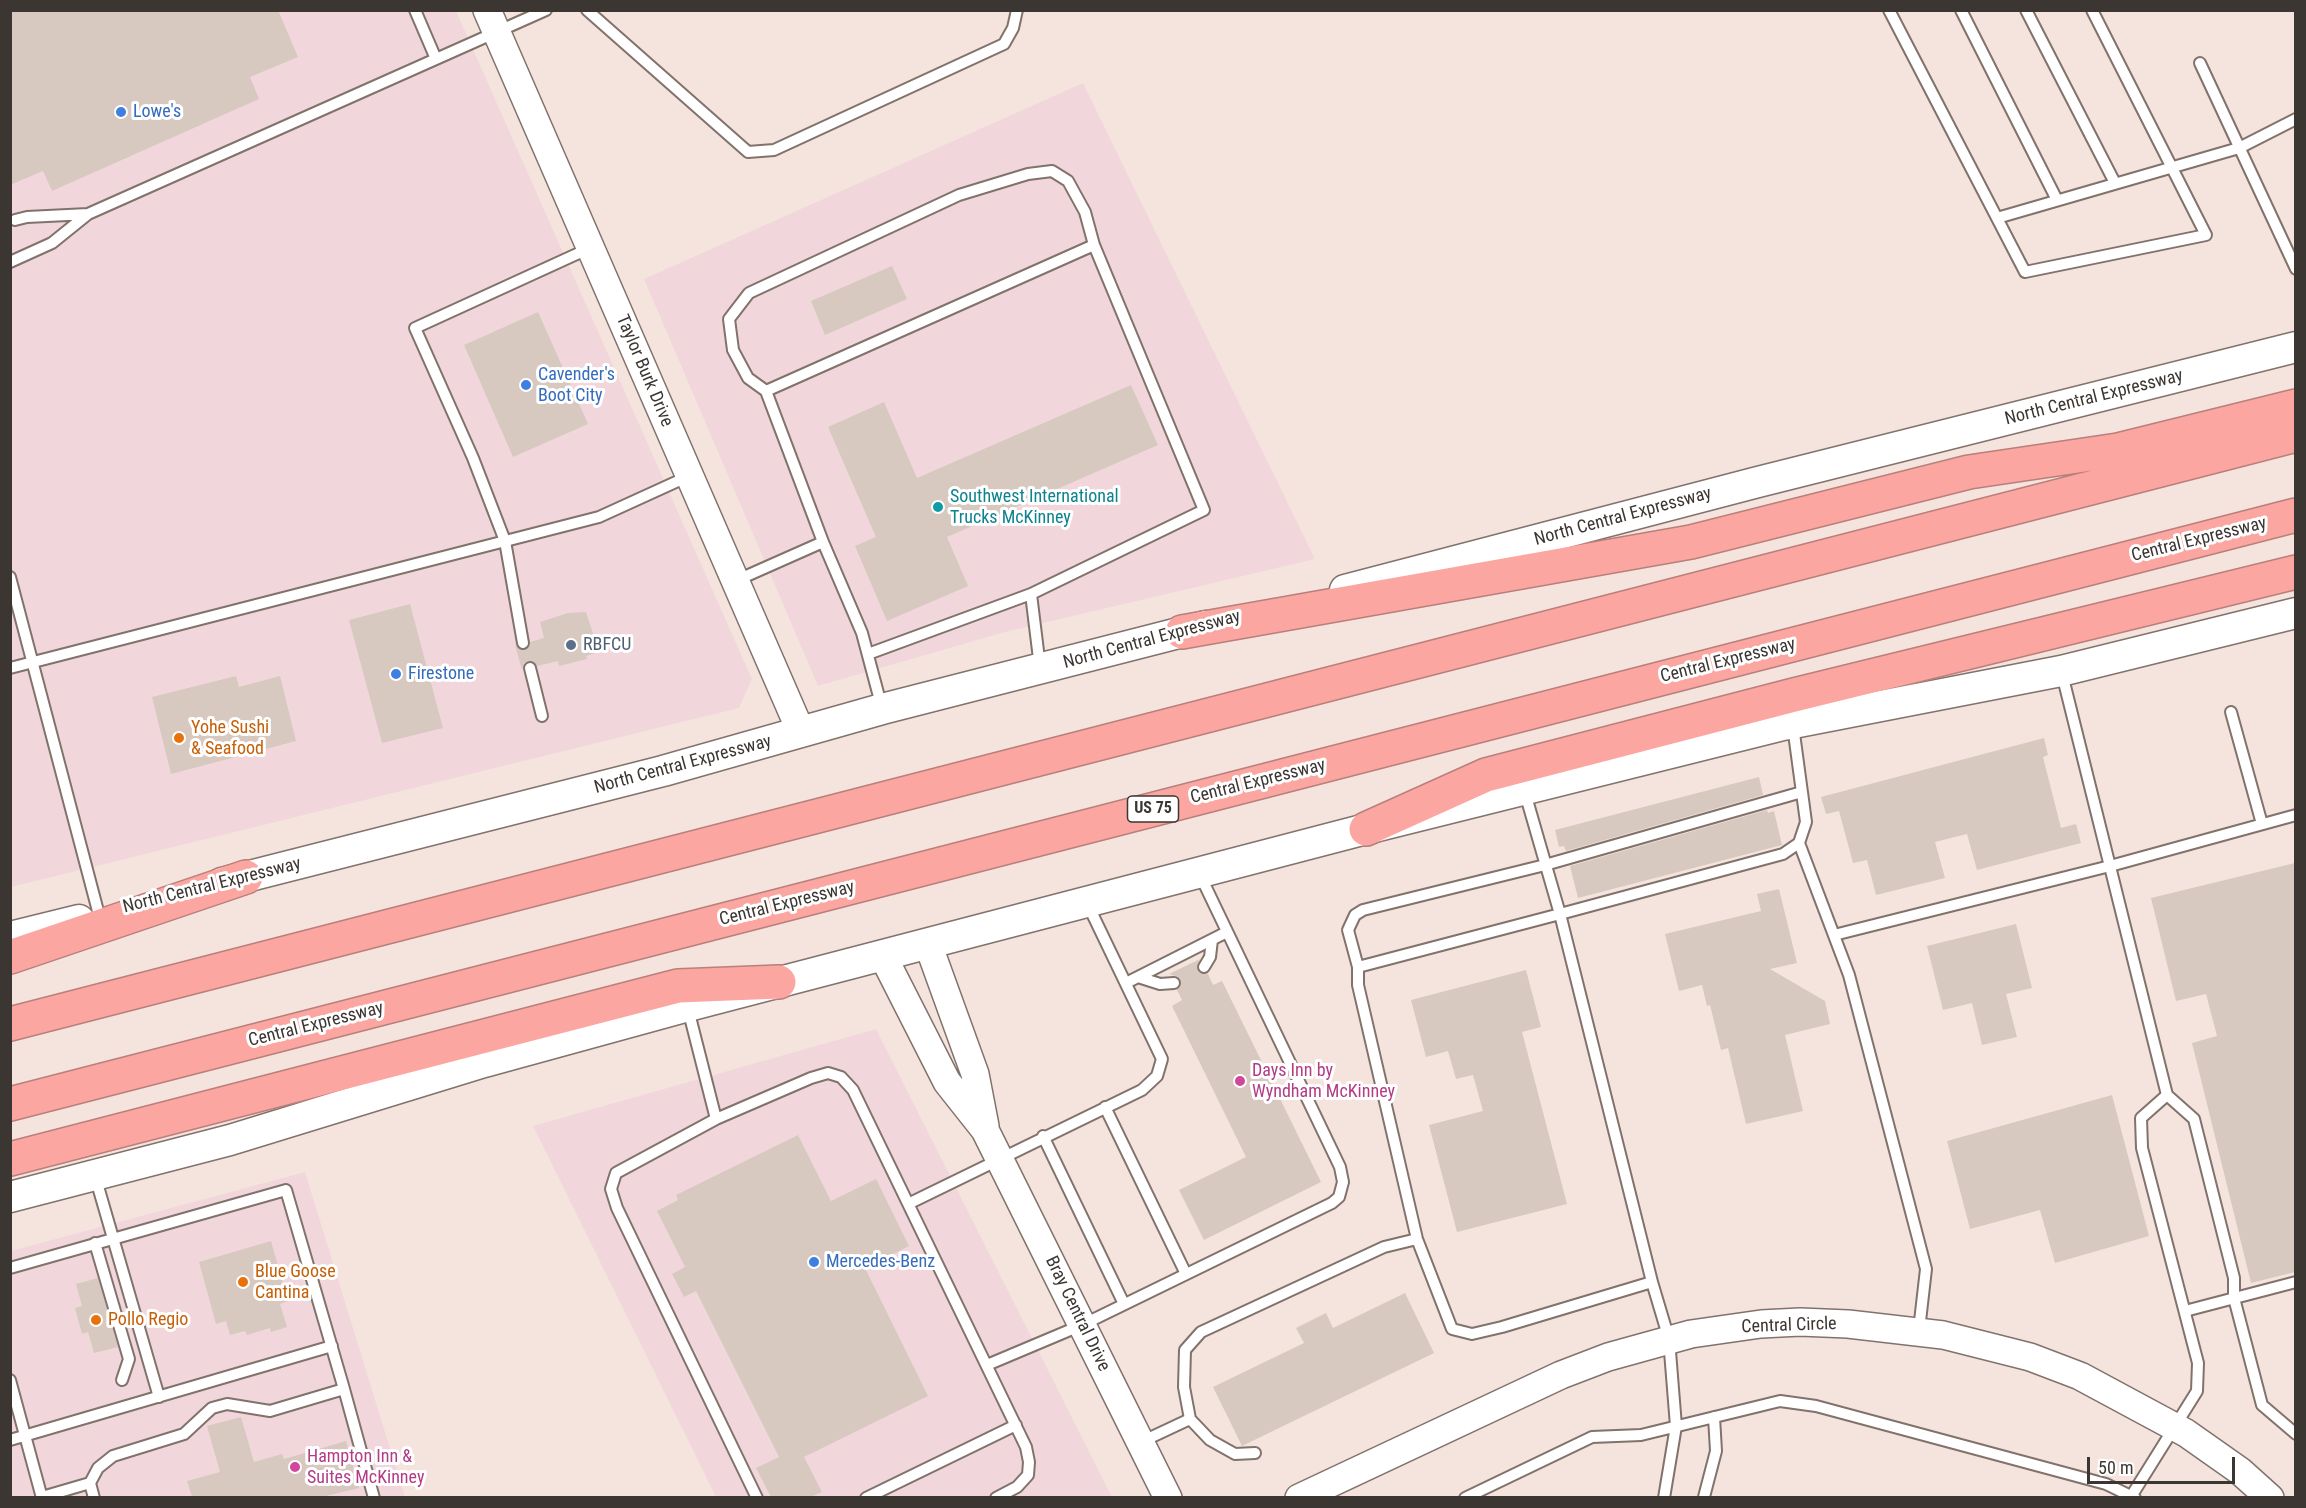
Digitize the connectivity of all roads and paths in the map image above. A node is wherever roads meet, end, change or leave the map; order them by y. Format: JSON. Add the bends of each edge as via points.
{"nodes":[{"id":1,"x":415,"y":10,"type":"edge"},
{"id":2,"x":546,"y":10,"type":"edge"},
{"id":3,"x":587,"y":10,"type":"edge"},
{"id":4,"x":1017,"y":10,"type":"edge"},
{"id":5,"x":1889,"y":10,"type":"edge"},
{"id":6,"x":1961,"y":10,"type":"edge"},
{"id":7,"x":2026,"y":10,"type":"edge"},
{"id":8,"x":2092,"y":10,"type":"edge"},
{"id":9,"x":492,"y":22,"type":"edge"},
{"id":10,"x":436,"y":59,"type":"junction"},
{"id":11,"x":2200,"y":63,"type":"dead end"},
{"id":12,"x":2295,"y":119,"type":"edge"},
{"id":13,"x":2239,"y":148,"type":"junction"},
{"id":14,"x":2172,"y":166,"type":"junction"},
{"id":15,"x":2115,"y":183,"type":"junction"},
{"id":16,"x":2057,"y":200,"type":"junction"},
{"id":17,"x":88,"y":214,"type":"junction"},
{"id":18,"x":1997,"y":218,"type":"junction"},
{"id":19,"x":15,"y":220,"type":"dead end"},
{"id":20,"x":1094,"y":245,"type":"junction"},
{"id":21,"x":590,"y":248,"type":"junction"},
{"id":22,"x":10,"y":262,"type":"edge"},
{"id":23,"x":2295,"y":269,"type":"edge"},
{"id":24,"x":2295,"y":347,"type":"edge"},
{"id":25,"x":766,"y":391,"type":"junction"},
{"id":26,"x":2295,"y":406,"type":"edge"},
{"id":27,"x":2295,"y":435,"type":"edge"},
{"id":28,"x":689,"y":476,"type":"junction"},
{"id":29,"x":2295,"y":514,"type":"edge"},
{"id":30,"x":505,"y":541,"type":"junction"},
{"id":31,"x":823,"y":542,"type":"junction"},
{"id":32,"x":2295,"y":572,"type":"edge"},
{"id":33,"x":10,"y":578,"type":"edge"},
{"id":34,"x":735,"y":581,"type":"junction"},
{"id":35,"x":1031,"y":594,"type":"junction"},
{"id":36,"x":2295,"y":613,"type":"edge"},
{"id":37,"x":1182,"y":633,"type":"junction"},
{"id":38,"x":523,"y":644,"type":"dead end"},
{"id":39,"x":867,"y":654,"type":"junction"},
{"id":40,"x":32,"y":663,"type":"junction"},
{"id":41,"x":10,"y":668,"type":"edge"},
{"id":42,"x":530,"y":668,"type":"dead end"},
{"id":43,"x":1040,"y":670,"type":"junction"},
{"id":44,"x":2061,"y":671,"type":"junction"},
{"id":45,"x":882,"y":709,"type":"junction"},
{"id":46,"x":2231,"y":712,"type":"dead end"},
{"id":47,"x":542,"y":716,"type":"dead end"},
{"id":48,"x":1793,"y":723,"type":"junction"},
{"id":49,"x":801,"y":732,"type":"junction"},
{"id":50,"x":1524,"y":789,"type":"junction"},
{"id":51,"x":1802,"y":792,"type":"junction"},
{"id":52,"x":2295,"y":814,"type":"edge"},
{"id":53,"x":2262,"y":824,"type":"junction"},
{"id":54,"x":1366,"y":829,"type":"junction"},
{"id":55,"x":1799,"y":843,"type":"junction"},
{"id":56,"x":1545,"y":865,"type":"junction"},
{"id":57,"x":2110,"y":866,"type":"junction"},
{"id":58,"x":1200,"y":874,"type":"junction"},
{"id":59,"x":246,"y":877,"type":"junction"},
{"id":60,"x":1088,"y":903,"type":"junction"},
{"id":61,"x":1560,"y":914,"type":"junction"},
{"id":62,"x":99,"y":915,"type":"junction"},
{"id":63,"x":1227,"y":932,"type":"junction"},
{"id":64,"x":1834,"y":935,"type":"junction"},
{"id":65,"x":10,"y":937,"type":"edge"},
{"id":66,"x":1212,"y":940,"type":"junction"},
{"id":67,"x":928,"y":944,"type":"junction"},
{"id":68,"x":883,"y":956,"type":"junction"},
{"id":69,"x":10,"y":957,"type":"edge"},
{"id":70,"x":1204,"y":967,"type":"dead end"},
{"id":71,"x":1358,"y":967,"type":"junction"},
{"id":72,"x":1138,"y":977,"type":"junction"},
{"id":73,"x":779,"y":982,"type":"junction"},
{"id":74,"x":1126,"y":983,"type":"junction"},
{"id":75,"x":1174,"y":983,"type":"dead end"},
{"id":76,"x":688,"y":1006,"type":"junction"},
{"id":77,"x":10,"y":1024,"type":"edge"},
{"id":78,"x":2168,"y":1095,"type":"junction"},
{"id":79,"x":10,"y":1104,"type":"edge"},
{"id":80,"x":1105,"y":1107,"type":"junction"},
{"id":81,"x":716,"y":1119,"type":"junction"},
{"id":82,"x":985,"y":1130,"type":"junction"},
{"id":83,"x":1043,"y":1136,"type":"junction"},
{"id":84,"x":999,"y":1157,"type":"junction"},
{"id":85,"x":10,"y":1159,"type":"edge"},
{"id":86,"x":94,"y":1175,"type":"junction"},
{"id":87,"x":10,"y":1197,"type":"edge"},
{"id":88,"x":910,"y":1203,"type":"junction"},
{"id":89,"x":113,"y":1238,"type":"junction"},
{"id":90,"x":1417,"y":1239,"type":"junction"},
{"id":91,"x":95,"y":1243,"type":"junction"},
{"id":92,"x":10,"y":1268,"type":"edge"},
{"id":93,"x":1186,"y":1274,"type":"junction"},
{"id":94,"x":1652,"y":1282,"type":"junction"},
{"id":95,"x":2295,"y":1282,"type":"edge"},
{"id":96,"x":2234,"y":1298,"type":"junction"},
{"id":97,"x":1124,"y":1304,"type":"junction"},
{"id":98,"x":2185,"y":1311,"type":"junction"},
{"id":99,"x":1082,"y":1325,"type":"junction"},
{"id":100,"x":1919,"y":1331,"type":"junction"},
{"id":101,"x":1669,"y":1340,"type":"junction"},
{"id":102,"x":332,"y":1346,"type":"junction"},
{"id":103,"x":987,"y":1365,"type":"junction"},
{"id":104,"x":10,"y":1380,"type":"edge"},
{"id":105,"x":122,"y":1380,"type":"dead end"},
{"id":106,"x":344,"y":1389,"type":"junction"},
{"id":107,"x":159,"y":1397,"type":"junction"},
{"id":108,"x":1714,"y":1417,"type":"junction"},
{"id":109,"x":1190,"y":1419,"type":"junction"},
{"id":110,"x":1016,"y":1425,"type":"junction"},
{"id":111,"x":1676,"y":1426,"type":"junction"},
{"id":112,"x":2176,"y":1427,"type":"junction"},
{"id":113,"x":2295,"y":1434,"type":"edge"},
{"id":114,"x":26,"y":1436,"type":"junction"},
{"id":115,"x":10,"y":1440,"type":"edge"},
{"id":116,"x":1140,"y":1442,"type":"junction"},
{"id":117,"x":1255,"y":1453,"type":"dead end"},
{"id":118,"x":90,"y":1483,"type":"junction"},
{"id":119,"x":2134,"y":1496,"type":"edge"},
{"id":120,"x":42,"y":1497,"type":"edge"},
{"id":121,"x":94,"y":1497,"type":"edge"},
{"id":122,"x":374,"y":1497,"type":"edge"},
{"id":123,"x":757,"y":1497,"type":"edge"},
{"id":124,"x":866,"y":1497,"type":"edge"},
{"id":125,"x":996,"y":1497,"type":"edge"},
{"id":126,"x":1168,"y":1497,"type":"edge"},
{"id":127,"x":1299,"y":1497,"type":"edge"},
{"id":128,"x":1465,"y":1497,"type":"edge"},
{"id":129,"x":1664,"y":1497,"type":"edge"},
{"id":130,"x":1704,"y":1497,"type":"edge"},
{"id":131,"x":2270,"y":1497,"type":"edge"}],
"edges":[{"from":1,"to":10,"type":"lane"},
{"from":2,"to":9,"type":"lane"},
{"from":3,"to":4,"type":"lane","via":[[748,152],[774,150],[1004,44]]},
{"from":5,"to":18,"type":"lane"},
{"from":6,"to":16,"type":"lane"},
{"from":7,"to":15,"type":"lane"},
{"from":8,"to":14,"type":"lane"},
{"from":9,"to":10,"type":"lane"},
{"from":9,"to":21,"type":"street","name":"Taylor Burk Drive"},
{"from":10,"to":17,"type":"lane"},
{"from":11,"to":13,"type":"lane"},
{"from":12,"to":13,"type":"lane"},
{"from":13,"to":14,"type":"lane"},
{"from":13,"to":23,"type":"lane"},
{"from":14,"to":15,"type":"lane"},
{"from":14,"to":18,"type":"lane","via":[[2206,235],[2025,272]]},
{"from":15,"to":16,"type":"lane"},
{"from":16,"to":18,"type":"lane"},
{"from":17,"to":19,"type":"lane"},
{"from":17,"to":22,"type":"lane","via":[[52,243]]},
{"from":20,"to":25,"type":"lane"},
{"from":20,"to":25,"type":"lane","via":[[1085,212],[1068,181],[1052,171],[1028,174],[949,199],[749,293],[729,319],[733,350],[748,378]]},
{"from":20,"to":35,"type":"lane","via":[[1204,510]]},
{"from":21,"to":28,"type":"street","name":"Taylor Burk Drive"},
{"from":21,"to":30,"type":"lane","via":[[415,328]]},
{"from":24,"to":37,"type":"main road","name":"North Central Expressway"},
{"from":25,"to":31,"type":"lane"},
{"from":26,"to":37,"type":"highway","via":[[2118,450],[1969,472],[1691,542]]},
{"from":27,"to":77,"type":"highway"},
{"from":28,"to":30,"type":"lane","via":[[598,517]]},
{"from":28,"to":34,"type":"street","name":"Taylor Burk Drive"},
{"from":29,"to":79,"type":"highway","name":"Central Expressway","number":"US 75"},
{"from":30,"to":38,"type":"lane"},
{"from":30,"to":40,"type":"lane"},
{"from":31,"to":34,"type":"lane"},
{"from":31,"to":39,"type":"lane","via":[[862,633]]},
{"from":32,"to":54,"type":"highway","via":[[1486,775]]},
{"from":33,"to":40,"type":"lane"},
{"from":34,"to":49,"type":"street","name":"Taylor Burk Drive"},
{"from":35,"to":39,"type":"lane"},
{"from":35,"to":43,"type":"lane"},
{"from":36,"to":44,"type":"main road"},
{"from":37,"to":43,"type":"main road","name":"North Central Expressway"},
{"from":39,"to":45,"type":"lane"},
{"from":40,"to":41,"type":"lane"},
{"from":40,"to":62,"type":"lane"},
{"from":42,"to":47,"type":"lane"},
{"from":43,"to":45,"type":"main road","name":"North Central Expressway"},
{"from":44,"to":48,"type":"main road"},
{"from":44,"to":57,"type":"lane"},
{"from":45,"to":49,"type":"main road","name":"North Central Expressway"},
{"from":46,"to":53,"type":"lane"},
{"from":48,"to":50,"type":"main road"},
{"from":48,"to":51,"type":"lane"},
{"from":49,"to":59,"type":"main road","name":"North Central Expressway"},
{"from":50,"to":54,"type":"main road"},
{"from":50,"to":56,"type":"lane"},
{"from":51,"to":55,"type":"lane","via":[[1806,822]]},
{"from":51,"to":56,"type":"lane"},
{"from":52,"to":53,"type":"lane"},
{"from":53,"to":57,"type":"lane"},
{"from":54,"to":58,"type":"main road"},
{"from":55,"to":61,"type":"lane","via":[[1782,854]]},
{"from":55,"to":64,"type":"lane"},
{"from":56,"to":61,"type":"lane"},
{"from":56,"to":71,"type":"lane","via":[[1363,910],[1355,915],[1348,930]]},
{"from":57,"to":64,"type":"lane"},
{"from":57,"to":78,"type":"lane"},
{"from":58,"to":60,"type":"main road"},
{"from":58,"to":63,"type":"lane"},
{"from":59,"to":62,"type":"main road","name":"North Central Expressway"},
{"from":59,"to":69,"type":"highway"},
{"from":60,"to":67,"type":"main road"},
{"from":60,"to":74,"type":"lane"},
{"from":61,"to":71,"type":"lane"},
{"from":61,"to":94,"type":"lane"},
{"from":62,"to":65,"type":"main road","name":"North Central Expressway"},
{"from":63,"to":66,"type":"lane"},
{"from":63,"to":93,"type":"lane","via":[[1340,1167],[1343,1182],[1339,1197],[1332,1203]]},
{"from":64,"to":100,"type":"lane","via":[[1849,975],[1926,1269]]},
{"from":66,"to":70,"type":"lane"},
{"from":66,"to":72,"type":"lane"},
{"from":67,"to":68,"type":"main road"},
{"from":67,"to":82,"type":"street","name":"Bray Central Drive","via":[[975,1074]]},
{"from":68,"to":73,"type":"main road"},
{"from":68,"to":82,"type":"street","name":"Bray Central Drive","via":[[947,1082]]},
{"from":71,"to":90,"type":"lane","via":[[1358,986]]},
{"from":72,"to":74,"type":"lane"},
{"from":72,"to":75,"type":"lane","via":[[1160,984]]},
{"from":73,"to":76,"type":"main road"},
{"from":73,"to":85,"type":"highway","via":[[678,986]]},
{"from":74,"to":80,"type":"lane","via":[[1162,1059],[1156,1076],[1142,1089]]},
{"from":76,"to":81,"type":"lane"},
{"from":76,"to":86,"type":"main road","via":[[484,1062],[230,1140]]},
{"from":78,"to":96,"type":"lane","via":[[2194,1119],[2234,1278]]},
{"from":78,"to":98,"type":"lane","via":[[2141,1118],[2142,1148]]},
{"from":80,"to":83,"type":"lane"},
{"from":80,"to":93,"type":"lane"},
{"from":81,"to":88,"type":"lane","via":[[811,1078],[828,1073],[841,1077],[853,1090]]},
{"from":81,"to":123,"type":"lane","via":[[616,1173],[611,1189]]},
{"from":82,"to":84,"type":"street","name":"Bray Central Drive"},
{"from":83,"to":84,"type":"lane"},
{"from":83,"to":97,"type":"lane"},
{"from":84,"to":88,"type":"lane"},
{"from":84,"to":99,"type":"street","name":"Bray Central Drive"},
{"from":86,"to":87,"type":"main road"},
{"from":86,"to":89,"type":"lane"},
{"from":88,"to":103,"type":"lane"},
{"from":89,"to":91,"type":"lane"},
{"from":89,"to":102,"type":"lane","via":[[286,1190]]},
{"from":89,"to":107,"type":"lane"},
{"from":90,"to":94,"type":"lane","via":[[1452,1329],[1472,1334]]},
{"from":90,"to":109,"type":"lane","via":[[1384,1247],[1201,1332],[1185,1350],[1184,1387]]},
{"from":91,"to":92,"type":"lane"},
{"from":91,"to":105,"type":"lane","via":[[129,1359]]},
{"from":93,"to":97,"type":"lane"},
{"from":94,"to":101,"type":"lane"},
{"from":95,"to":96,"type":"lane"},
{"from":96,"to":98,"type":"lane"},
{"from":96,"to":113,"type":"lane","via":[[2262,1405]]},
{"from":97,"to":99,"type":"lane"},
{"from":98,"to":112,"type":"lane","via":[[2198,1363],[2197,1391]]},
{"from":99,"to":103,"type":"lane"},
{"from":99,"to":116,"type":"street","name":"Bray Central Drive"},
{"from":100,"to":101,"type":"street","name":"Central Circle","via":[[1800,1322],[1761,1324]]},
{"from":100,"to":112,"type":"street","name":"Central Circle","via":[[2030,1358],[2080,1376]]},
{"from":101,"to":111,"type":"lane"},
{"from":101,"to":127,"type":"street","name":"Central Circle","via":[[1561,1375]]},
{"from":102,"to":106,"type":"lane"},
{"from":102,"to":107,"type":"lane"},
{"from":103,"to":110,"type":"lane"},
{"from":104,"to":114,"type":"lane"},
{"from":106,"to":118,"type":"lane","via":[[270,1411],[227,1404],[212,1408],[184,1434],[112,1456],[98,1468]]},
{"from":106,"to":122,"type":"lane"},
{"from":107,"to":114,"type":"lane"},
{"from":108,"to":111,"type":"lane"},
{"from":108,"to":119,"type":"lane","via":[[1780,1401],[1816,1406],[2106,1484]]},
{"from":108,"to":130,"type":"lane","via":[[1716,1451]]},
{"from":109,"to":116,"type":"lane"},
{"from":109,"to":117,"type":"lane","via":[[1210,1440],[1235,1454]]},
{"from":110,"to":124,"type":"lane"},
{"from":110,"to":125,"type":"lane","via":[[1029,1462],[1028,1474],[1017,1487]]},
{"from":111,"to":128,"type":"lane","via":[[1641,1436],[1592,1437]]},
{"from":111,"to":129,"type":"lane"},
{"from":112,"to":119,"type":"lane"},
{"from":112,"to":131,"type":"street","name":"Central Circle"},
{"from":114,"to":115,"type":"lane"},
{"from":114,"to":120,"type":"lane"},
{"from":116,"to":126,"type":"street","name":"Bray Central Drive"},
{"from":118,"to":120,"type":"lane"},
{"from":118,"to":121,"type":"lane"}]}
